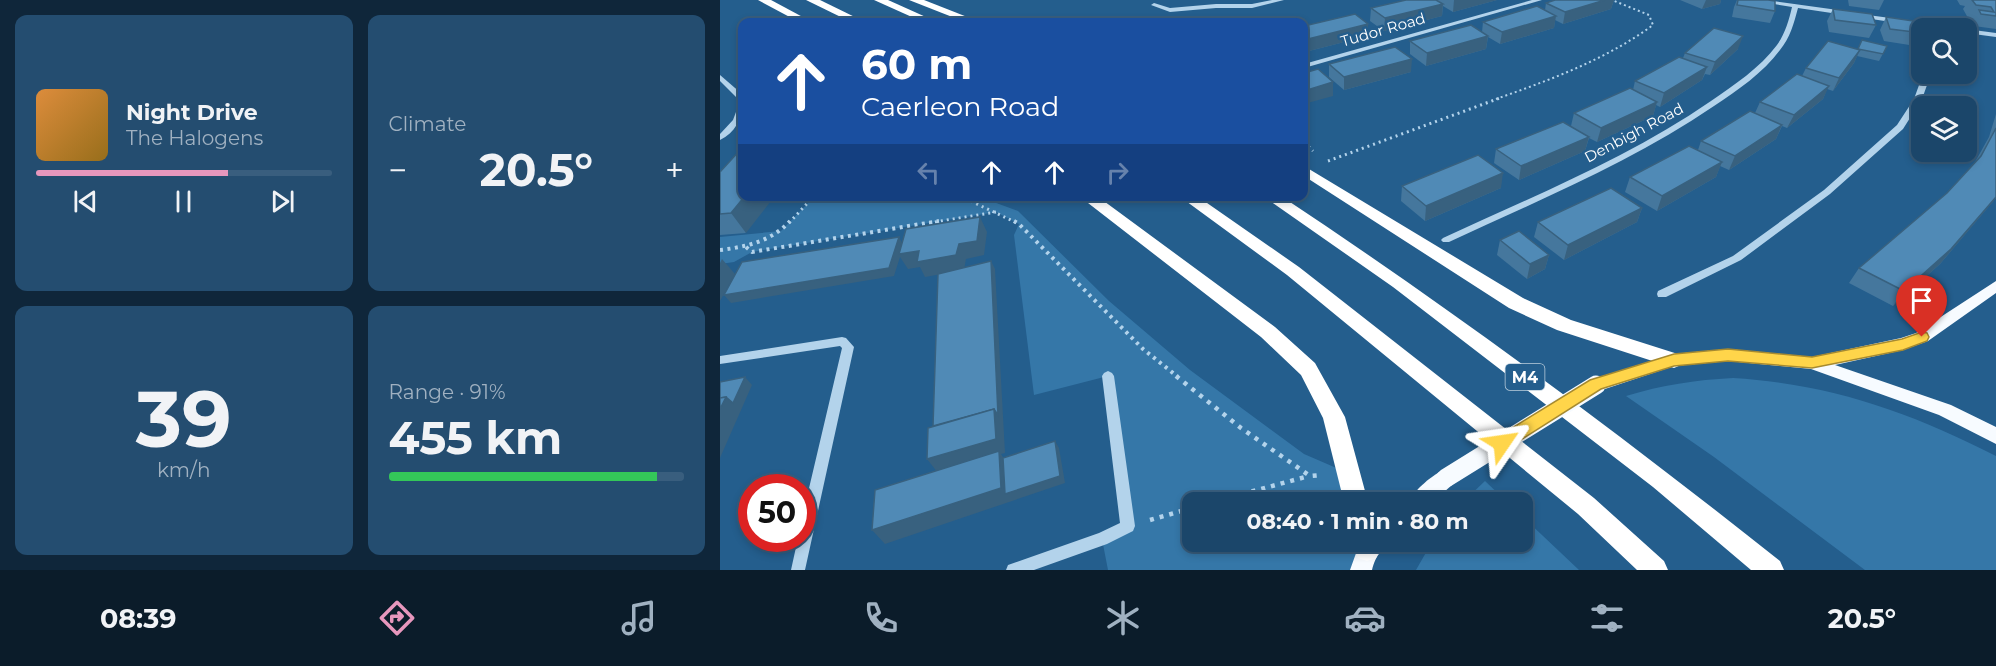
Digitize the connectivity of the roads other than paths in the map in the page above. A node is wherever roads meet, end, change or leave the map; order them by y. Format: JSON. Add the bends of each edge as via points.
{"nodes":[{"id":1,"x":763,"y":0,"type":"edge"},
{"id":2,"x":811,"y":0,"type":"edge"},
{"id":3,"x":879,"y":0,"type":"edge"},
{"id":4,"x":914,"y":0,"type":"edge"},
{"id":5,"x":1281,"y":0,"type":"edge"},
{"id":6,"x":1539,"y":0,"type":"edge"},
{"id":7,"x":1753,"y":0,"type":"edge"},
{"id":8,"x":1817,"y":0,"type":"edge"},
{"id":9,"x":1154,"y":5,"type":"dead end"},
{"id":10,"x":1796,"y":6,"type":"junction"},
{"id":11,"x":1820,"y":10,"type":"junction"},
{"id":12,"x":798,"y":18,"type":"edge"},
{"id":13,"x":850,"y":18,"type":"edge"},
{"id":14,"x":922,"y":18,"type":"edge"},
{"id":15,"x":963,"y":18,"type":"edge"},
{"id":16,"x":1901,"y":22,"type":"edge"},
{"id":17,"x":1977,"y":32,"type":"edge"},
{"id":18,"x":1996,"y":35,"type":"edge"},
{"id":19,"x":1308,"y":65,"type":"edge"},
{"id":20,"x":720,"y":77,"type":"edge"},
{"id":21,"x":1923,"y":84,"type":"edge"},
{"id":22,"x":738,"y":94,"type":"edge"},
{"id":23,"x":738,"y":119,"type":"edge"},
{"id":24,"x":720,"y":138,"type":"edge"},
{"id":25,"x":1308,"y":172,"type":"edge"},
{"id":26,"x":1093,"y":201,"type":"edge"},
{"id":27,"x":1193,"y":201,"type":"edge"},
{"id":28,"x":1277,"y":201,"type":"edge"},
{"id":29,"x":1446,"y":240,"type":"dead end"},
{"id":30,"x":1996,"y":286,"type":"edge"},
{"id":31,"x":1662,"y":294,"type":"dead end"},
{"id":32,"x":720,"y":360,"type":"edge"},
{"id":33,"x":1674,"y":360,"type":"junction"},
{"id":34,"x":1812,"y":363,"type":"junction"},
{"id":35,"x":1108,"y":376,"type":"dead end"},
{"id":36,"x":1996,"y":436,"type":"edge"},
{"id":37,"x":1353,"y":492,"type":"edge"},
{"id":38,"x":1430,"y":492,"type":"edge"},
{"id":39,"x":798,"y":570,"type":"edge"},
{"id":40,"x":1013,"y":570,"type":"edge"},
{"id":41,"x":1655,"y":570,"type":"edge"},
{"id":42,"x":1771,"y":570,"type":"edge"}],
"edges":[{"from":1,"to":12,"type":"highway"},
{"from":2,"to":13,"type":"highway"},
{"from":3,"to":14,"type":"highway"},
{"from":4,"to":15,"type":"highway"},
{"from":5,"to":9,"type":"street","via":[[1248,6],[1170,10]]},
{"from":6,"to":19,"type":"street","name":"Tudor Road"},
{"from":7,"to":10,"type":"street"},
{"from":8,"to":11,"type":"street"},
{"from":10,"to":11,"type":"street"},
{"from":10,"to":29,"type":"street","name":"Denbigh Road","via":[[1777,51],[1757,72],[1702,112],[1605,165]]},
{"from":11,"to":16,"type":"street"},
{"from":17,"to":18,"type":"street"},
{"from":20,"to":22,"type":"street"},
{"from":21,"to":31,"type":"street","via":[[1900,128],[1827,192],[1737,258]]},
{"from":23,"to":24,"type":"street"},
{"from":25,"to":33,"type":"highway","via":[[1516,303],[1564,325]]},
{"from":26,"to":37,"type":"highway","via":[[1268,332],[1308,369],[1334,417]]},
{"from":27,"to":41,"type":"highway","via":[[1293,271],[1586,506]]},
{"from":28,"to":42,"type":"highway","number":"M4","via":[[1409,290],[1660,480]]},
{"from":30,"to":34,"type":"main road","via":[[1922,337]]},
{"from":32,"to":39,"type":"street","via":[[842,341],[848,347]]},
{"from":33,"to":34,"type":"main road","via":[[1728,355]]},
{"from":33,"to":38,"type":"main road","bridge":true,"via":[[1596,385],[1446,478]]},
{"from":34,"to":36,"type":"main road","via":[[1945,410]]},
{"from":35,"to":40,"type":"street","via":[[1128,526]]}]}
